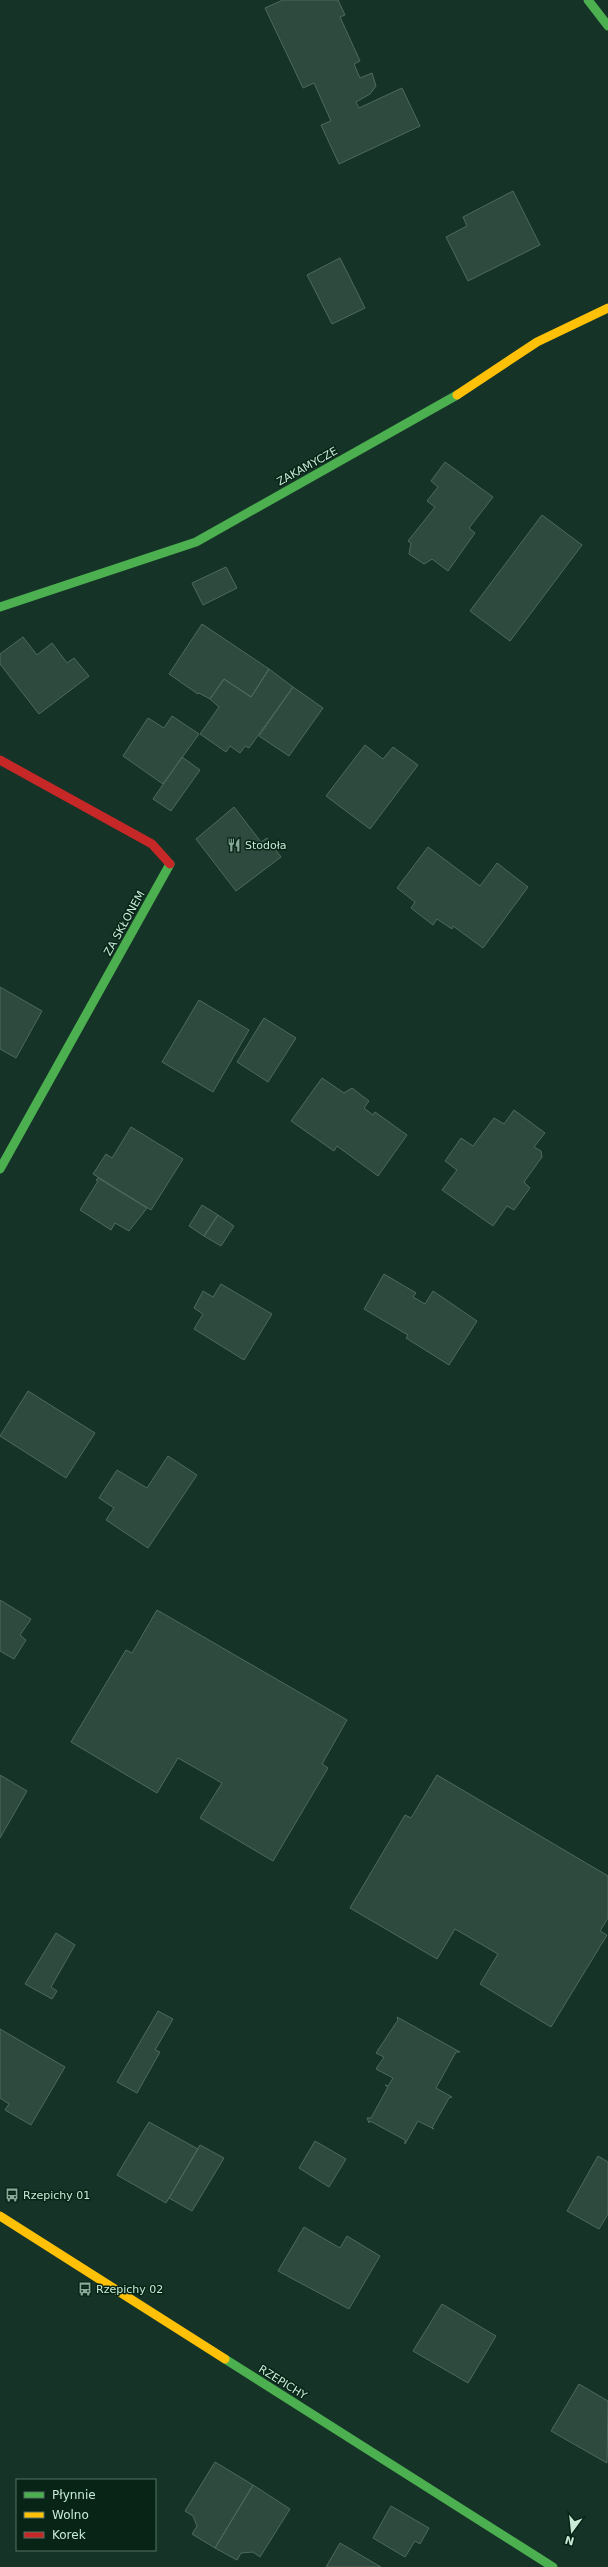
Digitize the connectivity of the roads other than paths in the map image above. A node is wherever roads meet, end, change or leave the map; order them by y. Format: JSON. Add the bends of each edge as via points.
{"nodes":[{"id":1,"x":588,"y":0,"type":"edge"},
{"id":2,"x":608,"y":26,"type":"edge"},
{"id":3,"x":608,"y":308,"type":"edge"},
{"id":4,"x":0,"y":607,"type":"edge"},
{"id":5,"x":0,"y":760,"type":"edge"},
{"id":6,"x":0,"y":1169,"type":"edge"},
{"id":7,"x":0,"y":2216,"type":"edge"},
{"id":8,"x":553,"y":2567,"type":"edge"}],
"edges":[{"from":1,"to":2,"type":"street"},
{"from":3,"to":4,"type":"street","name":"ZAKAMYCZE","via":[[537,342],[468,389],[196,542]]},
{"from":5,"to":6,"type":"street","name":"ZA SKŁONEM","via":[[152,844],[171,863]]},
{"from":7,"to":8,"type":"street","name":"RZEPICHY"}]}
